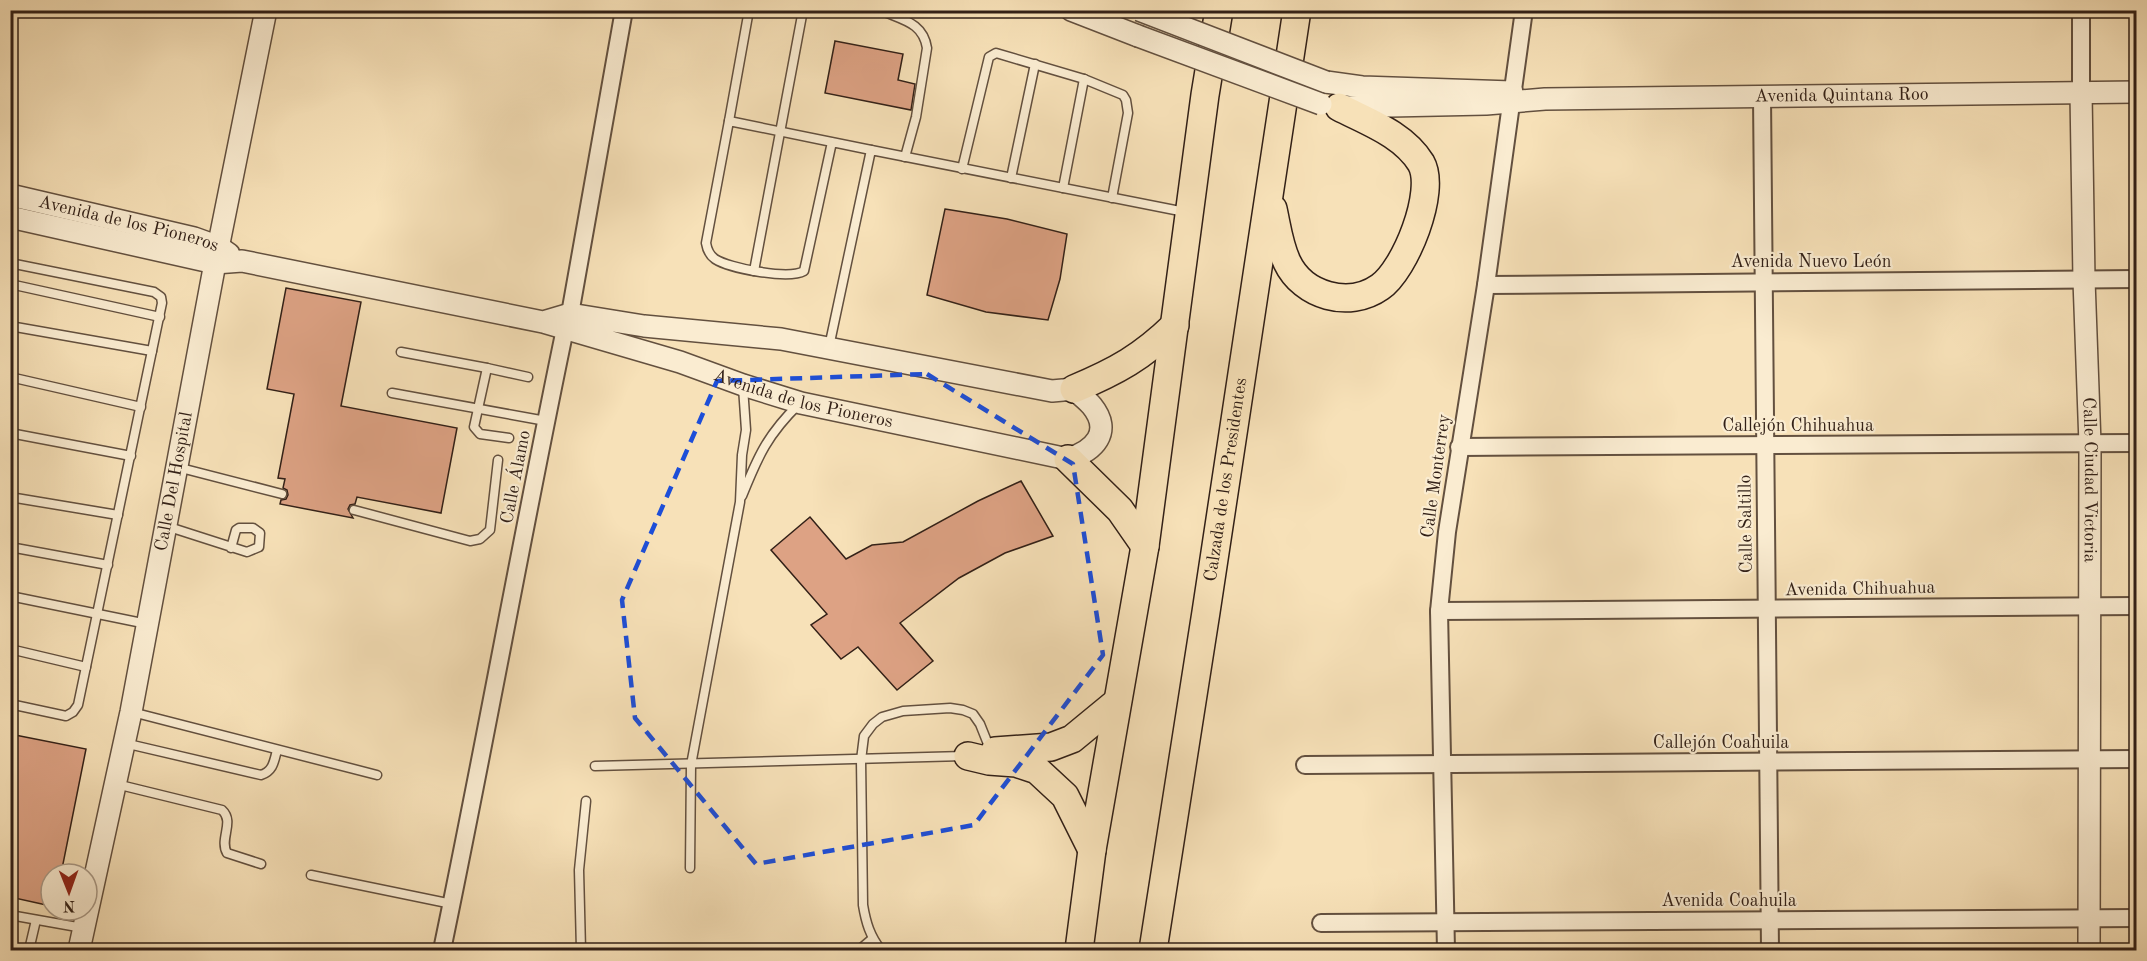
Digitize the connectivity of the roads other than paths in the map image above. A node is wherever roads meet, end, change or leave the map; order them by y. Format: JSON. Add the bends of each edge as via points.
{"nodes":[{"id":1,"x":266,"y":10,"type":"edge"},
{"id":2,"x":624,"y":10,"type":"edge"},
{"id":3,"x":749,"y":10,"type":"edge"},
{"id":4,"x":803,"y":10,"type":"edge"},
{"id":5,"x":880,"y":10,"type":"edge"},
{"id":6,"x":1071,"y":10,"type":"edge"},
{"id":7,"x":1139,"y":10,"type":"edge"},
{"id":8,"x":1219,"y":10,"type":"edge"},
{"id":9,"x":1297,"y":10,"type":"edge"},
{"id":10,"x":1524,"y":10,"type":"edge"},
{"id":11,"x":2081,"y":10,"type":"edge"},
{"id":12,"x":1035,"y":64,"type":"junction"},
{"id":13,"x":1084,"y":79,"type":"junction"},
{"id":14,"x":2136,"y":92,"type":"edge"},
{"id":15,"x":2081,"y":93,"type":"junction"},
{"id":16,"x":1511,"y":97,"type":"junction"},
{"id":17,"x":1762,"y":97,"type":"junction"},
{"id":18,"x":1330,"y":106,"type":"junction"},
{"id":19,"x":729,"y":121,"type":"junction"},
{"id":20,"x":779,"y":131,"type":"junction"},
{"id":21,"x":832,"y":142,"type":"junction"},
{"id":22,"x":871,"y":150,"type":"junction"},
{"id":23,"x":905,"y":157,"type":"junction"},
{"id":24,"x":962,"y":168,"type":"junction"},
{"id":25,"x":1011,"y":178,"type":"junction"},
{"id":26,"x":1063,"y":188,"type":"junction"},
{"id":27,"x":1270,"y":189,"type":"junction"},
{"id":28,"x":10,"y":195,"type":"edge"},
{"id":29,"x":1112,"y":198,"type":"junction"},
{"id":30,"x":1189,"y":213,"type":"junction"},
{"id":31,"x":10,"y":216,"type":"edge"},
{"id":32,"x":217,"y":255,"type":"junction"},
{"id":33,"x":10,"y":265,"type":"edge"},
{"id":34,"x":754,"y":271,"type":"junction"},
{"id":35,"x":2136,"y":279,"type":"edge"},
{"id":36,"x":2084,"y":280,"type":"junction"},
{"id":37,"x":1763,"y":281,"type":"junction"},
{"id":38,"x":10,"y":284,"type":"edge"},
{"id":39,"x":1486,"y":285,"type":"junction"},
{"id":40,"x":159,"y":316,"type":"junction"},
{"id":41,"x":568,"y":321,"type":"junction"},
{"id":42,"x":1175,"y":325,"type":"junction"},
{"id":43,"x":10,"y":326,"type":"edge"},
{"id":44,"x":687,"y":331,"type":"junction"},
{"id":45,"x":829,"y":347,"type":"junction"},
{"id":46,"x":152,"y":351,"type":"junction"},
{"id":47,"x":401,"y":352,"type":"dead end"},
{"id":48,"x":680,"y":362,"type":"junction"},
{"id":49,"x":487,"y":368,"type":"junction"},
{"id":50,"x":10,"y":377,"type":"edge"},
{"id":51,"x":528,"y":377,"type":"dead end"},
{"id":52,"x":743,"y":385,"type":"junction"},
{"id":53,"x":1074,"y":390,"type":"junction"},
{"id":54,"x":392,"y":393,"type":"dead end"},
{"id":55,"x":801,"y":403,"type":"junction"},
{"id":56,"x":141,"y":407,"type":"junction"},
{"id":57,"x":478,"y":409,"type":"junction"},
{"id":58,"x":546,"y":421,"type":"junction"},
{"id":59,"x":10,"y":434,"type":"edge"},
{"id":60,"x":509,"y":438,"type":"dead end"},
{"id":61,"x":2136,"y":443,"type":"edge"},
{"id":62,"x":2090,"y":444,"type":"junction"},
{"id":63,"x":1765,"y":446,"type":"junction"},
{"id":64,"x":1460,"y":447,"type":"junction"},
{"id":65,"x":130,"y":456,"type":"junction"},
{"id":66,"x":1068,"y":459,"type":"junction"},
{"id":67,"x":498,"y":460,"type":"dead end"},
{"id":68,"x":177,"y":467,"type":"junction"},
{"id":69,"x":282,"y":494,"type":"dead end"},
{"id":70,"x":10,"y":497,"type":"edge"},
{"id":71,"x":740,"y":502,"type":"junction"},
{"id":72,"x":354,"y":510,"type":"dead end"},
{"id":73,"x":118,"y":515,"type":"junction"},
{"id":74,"x":166,"y":526,"type":"junction"},
{"id":75,"x":1144,"y":546,"type":"junction"},
{"id":76,"x":10,"y":548,"type":"edge"},
{"id":77,"x":231,"y":548,"type":"dead end"},
{"id":78,"x":108,"y":565,"type":"junction"},
{"id":79,"x":10,"y":596,"type":"edge"},
{"id":80,"x":2091,"y":606,"type":"junction"},
{"id":81,"x":2136,"y":606,"type":"edge"},
{"id":82,"x":1767,"y":609,"type":"junction"},
{"id":83,"x":1439,"y":611,"type":"junction"},
{"id":84,"x":98,"y":614,"type":"junction"},
{"id":85,"x":147,"y":624,"type":"junction"},
{"id":86,"x":10,"y":649,"type":"edge"},
{"id":87,"x":86,"y":666,"type":"junction"},
{"id":88,"x":1117,"y":702,"type":"junction"},
{"id":89,"x":10,"y":704,"type":"edge"},
{"id":90,"x":131,"y":712,"type":"junction"},
{"id":91,"x":124,"y":743,"type":"junction"},
{"id":92,"x":277,"y":750,"type":"junction"},
{"id":93,"x":979,"y":754,"type":"junction"},
{"id":94,"x":2136,"y":759,"type":"edge"},
{"id":95,"x":861,"y":760,"type":"junction"},
{"id":96,"x":2090,"y":760,"type":"junction"},
{"id":97,"x":1768,"y":762,"type":"junction"},
{"id":98,"x":1443,"y":764,"type":"junction"},
{"id":99,"x":692,"y":765,"type":"junction"},
{"id":100,"x":1305,"y":765,"type":"dead end"},
{"id":101,"x":595,"y":766,"type":"dead end"},
{"id":102,"x":377,"y":775,"type":"dead end"},
{"id":103,"x":115,"y":784,"type":"junction"},
{"id":104,"x":586,"y":801,"type":"dead end"},
{"id":105,"x":1092,"y":850,"type":"junction"},
{"id":106,"x":261,"y":864,"type":"dead end"},
{"id":107,"x":690,"y":868,"type":"dead end"},
{"id":108,"x":311,"y":875,"type":"dead end"},
{"id":109,"x":452,"y":904,"type":"junction"},
{"id":110,"x":10,"y":915,"type":"edge"},
{"id":111,"x":2089,"y":918,"type":"junction"},
{"id":112,"x":2136,"y":918,"type":"edge"},
{"id":113,"x":36,"y":920,"type":"junction"},
{"id":114,"x":1769,"y":920,"type":"junction"},
{"id":115,"x":1321,"y":923,"type":"dead end"},
{"id":116,"x":1445,"y":923,"type":"junction"},
{"id":117,"x":84,"y":928,"type":"junction"},
{"id":118,"x":872,"y":939,"type":"junction"},
{"id":119,"x":29,"y":951,"type":"edge"},
{"id":120,"x":79,"y":951,"type":"edge"},
{"id":121,"x":442,"y":951,"type":"edge"},
{"id":122,"x":581,"y":951,"type":"edge"},
{"id":123,"x":859,"y":951,"type":"edge"},
{"id":124,"x":881,"y":951,"type":"edge"},
{"id":125,"x":1079,"y":951,"type":"edge"},
{"id":126,"x":1153,"y":951,"type":"edge"},
{"id":127,"x":1446,"y":951,"type":"edge"},
{"id":128,"x":1770,"y":951,"type":"edge"},
{"id":129,"x":2089,"y":951,"type":"edge"}],
"edges":[{"from":1,"to":32,"type":"street","name":"Calle Del Hospital"},
{"from":2,"to":41,"type":"street","name":"Calle Álamo"},
{"from":3,"to":19,"type":"lane"},
{"from":4,"to":20,"type":"lane"},
{"from":5,"to":23,"type":"lane","via":[[910,23],[926,37],[916,117]]},
{"from":6,"to":18,"type":"street","bridge":true},
{"from":7,"to":16,"type":"street","name":"Avenida Quintana Roo","bridge":true,"via":[[1326,82]]},
{"from":8,"to":30,"type":"highway"},
{"from":9,"to":27,"type":"highway","name":"Calzada de los Presidentes"},
{"from":10,"to":16,"type":"street","name":"Calle Monterrey"},
{"from":11,"to":15,"type":"street","name":"Calle Ciudad Victoria"},
{"from":12,"to":13,"type":"lane"},
{"from":12,"to":24,"type":"lane","via":[[996,53],[990,55]]},
{"from":12,"to":25,"type":"lane"},
{"from":13,"to":26,"type":"lane"},
{"from":13,"to":29,"type":"lane","via":[[1119,93],[1126,100],[1128,113]]},
{"from":14,"to":15,"type":"street","name":"Avenida Quintana Roo"},
{"from":15,"to":17,"type":"street","name":"Avenida Quintana Roo"},
{"from":15,"to":36,"type":"street","name":"Calle Ciudad Victoria"},
{"from":16,"to":17,"type":"street","name":"Avenida Quintana Roo"},
{"from":16,"to":18,"type":"street","name":"Avenida Quintana Roo"},
{"from":16,"to":39,"type":"street","name":"Calle Monterrey"},
{"from":17,"to":37,"type":"street","name":"Calle Saltillo"},
{"from":18,"to":27,"type":"highway","via":[[1398,138],[1422,165],[1425,183],[1421,214],[1410,246],[1393,274],[1381,287],[1343,298],[1320,294],[1304,284],[1288,264],[1280,243]]},
{"from":19,"to":20,"type":"lane"},
{"from":19,"to":34,"type":"lane","via":[[706,243],[716,260]]},
{"from":20,"to":21,"type":"lane"},
{"from":20,"to":34,"type":"lane"},
{"from":21,"to":22,"type":"lane"},
{"from":21,"to":34,"type":"lane","via":[[804,272],[780,275]]},
{"from":22,"to":23,"type":"lane"},
{"from":22,"to":45,"type":"lane"},
{"from":23,"to":24,"type":"lane"},
{"from":24,"to":25,"type":"lane"},
{"from":25,"to":26,"type":"lane"},
{"from":26,"to":29,"type":"lane"},
{"from":27,"to":126,"type":"highway","name":"Calzada de los Presidentes"},
{"from":28,"to":32,"type":"street","name":"Avenida de los Pioneros","via":[[194,238]]},
{"from":29,"to":30,"type":"lane"},
{"from":30,"to":42,"type":"highway"},
{"from":31,"to":32,"type":"street","name":"Avenida de los Pioneros"},
{"from":32,"to":41,"type":"street","name":"Avenida de los Pioneros","via":[[543,322]]},
{"from":32,"to":68,"type":"street","name":"Calle Del Hospital"},
{"from":33,"to":40,"type":"lane","via":[[154,292],[161,297]]},
{"from":35,"to":36,"type":"street","name":"Avenida Nuevo León"},
{"from":36,"to":37,"type":"street","name":"Avenida Nuevo León"},
{"from":36,"to":62,"type":"street","name":"Calle Ciudad Victoria"},
{"from":37,"to":39,"type":"street","name":"Avenida Nuevo León"},
{"from":37,"to":63,"type":"street","name":"Calle Saltillo"},
{"from":38,"to":40,"type":"lane"},
{"from":39,"to":64,"type":"street","name":"Calle Monterrey"},
{"from":40,"to":46,"type":"lane"},
{"from":41,"to":44,"type":"street","name":"Avenida de los Pioneros"},
{"from":41,"to":48,"type":"street","name":"Avenida de los Pioneros"},
{"from":41,"to":58,"type":"street","name":"Calle Álamo"},
{"from":42,"to":53,"type":"highway","via":[[1129,363]]},
{"from":42,"to":75,"type":"highway"},
{"from":43,"to":46,"type":"lane"},
{"from":44,"to":45,"type":"street","name":"Avenida de los Pioneros"},
{"from":44,"to":48,"type":"street","via":[[677,346]]},
{"from":45,"to":53,"type":"street","name":"Avenida de los Pioneros","via":[[1052,391]]},
{"from":46,"to":56,"type":"lane"},
{"from":47,"to":49,"type":"lane"},
{"from":48,"to":52,"type":"street","name":"Avenida de los Pioneros"},
{"from":49,"to":51,"type":"lane"},
{"from":49,"to":57,"type":"lane"},
{"from":50,"to":56,"type":"lane"},
{"from":52,"to":55,"type":"street","name":"Avenida de los Pioneros"},
{"from":52,"to":71,"type":"lane","via":[[746,430]]},
{"from":53,"to":66,"type":"street","via":[[1092,405],[1101,426],[1092,448]]},
{"from":54,"to":57,"type":"lane"},
{"from":55,"to":66,"type":"street","name":"Avenida de los Pioneros"},
{"from":55,"to":71,"type":"lane","via":[[773,431]]},
{"from":56,"to":65,"type":"lane"},
{"from":57,"to":58,"type":"lane"},
{"from":57,"to":60,"type":"lane","via":[[476,431]]},
{"from":58,"to":109,"type":"street","name":"Calle Álamo"},
{"from":59,"to":65,"type":"lane"},
{"from":61,"to":62,"type":"street","name":"Callejón Chihuahua"},
{"from":62,"to":63,"type":"street","name":"Callejón Chihuahua"},
{"from":62,"to":80,"type":"street","name":"Calle Ciudad Victoria"},
{"from":63,"to":64,"type":"street","name":"Callejón Chihuahua"},
{"from":63,"to":82,"type":"street","name":"Calle Saltillo"},
{"from":64,"to":83,"type":"street","name":"Calle Monterrey"},
{"from":65,"to":73,"type":"lane"},
{"from":66,"to":75,"type":"highway","via":[[1120,510]]},
{"from":67,"to":72,"type":"lane","via":[[490,530],[480,539],[470,541]]},
{"from":68,"to":69,"type":"lane"},
{"from":68,"to":74,"type":"street","name":"Calle Del Hospital"},
{"from":70,"to":73,"type":"lane"},
{"from":71,"to":99,"type":"lane"},
{"from":73,"to":78,"type":"lane"},
{"from":74,"to":77,"type":"lane"},
{"from":74,"to":85,"type":"street","name":"Calle Del Hospital"},
{"from":75,"to":88,"type":"highway"},
{"from":76,"to":78,"type":"lane"},
{"from":78,"to":84,"type":"lane"},
{"from":79,"to":84,"type":"lane"},
{"from":80,"to":81,"type":"street","name":"Avenida Chihuahua"},
{"from":80,"to":82,"type":"street","name":"Avenida Chihuahua"},
{"from":80,"to":96,"type":"street","name":"Calle Ciudad Victoria"},
{"from":82,"to":83,"type":"street","name":"Avenida Chihuahua"},
{"from":82,"to":97,"type":"street","name":"Calle Saltillo"},
{"from":83,"to":98,"type":"street","name":"Calle Monterrey"},
{"from":84,"to":85,"type":"lane"},
{"from":84,"to":87,"type":"lane"},
{"from":85,"to":90,"type":"street","name":"Calle Del Hospital"},
{"from":86,"to":87,"type":"lane"},
{"from":87,"to":89,"type":"lane","via":[[78,705],[66,716]]},
{"from":88,"to":93,"type":"highway","via":[[1072,739],[1051,747]]},
{"from":88,"to":105,"type":"highway"},
{"from":90,"to":91,"type":"street","name":"Calle Del Hospital"},
{"from":90,"to":92,"type":"lane"},
{"from":91,"to":92,"type":"lane","via":[[261,775],[274,764]]},
{"from":91,"to":103,"type":"street","name":"Calle Del Hospital"},
{"from":92,"to":102,"type":"lane"},
{"from":93,"to":95,"type":"lane"},
{"from":93,"to":95,"type":"lane","via":[[980,724],[973,714],[950,708],[903,711],[882,717],[864,736]]},
{"from":93,"to":105,"type":"highway","via":[[989,761],[1016,763],[1037,770],[1065,796]]},
{"from":94,"to":96,"type":"street","name":"Callejón Coahuila"},
{"from":95,"to":99,"type":"lane"},
{"from":95,"to":118,"type":"lane","via":[[863,905]]},
{"from":96,"to":97,"type":"street","name":"Callejón Coahuila"},
{"from":96,"to":111,"type":"street","name":"Calle Ciudad Victoria"},
{"from":97,"to":98,"type":"street","name":"Callejón Coahuila"},
{"from":97,"to":114,"type":"street","name":"Calle Saltillo"},
{"from":98,"to":100,"type":"street","name":"Callejón Coahuila"},
{"from":98,"to":116,"type":"street","name":"Calle Monterrey"},
{"from":99,"to":101,"type":"lane"},
{"from":99,"to":107,"type":"lane"},
{"from":103,"to":106,"type":"lane","via":[[222,810],[228,822],[223,845],[227,853]]},
{"from":103,"to":117,"type":"street","name":"Calle Del Hospital"},
{"from":104,"to":122,"type":"lane","via":[[579,870]]},
{"from":105,"to":125,"type":"highway"},
{"from":108,"to":109,"type":"lane"},
{"from":109,"to":121,"type":"street","name":"Calle Álamo"},
{"from":110,"to":113,"type":"lane"},
{"from":111,"to":112,"type":"street","name":"Avenida Coahuila"},
{"from":111,"to":114,"type":"street","name":"Avenida Coahuila"},
{"from":111,"to":129,"type":"street","name":"Calle Ciudad Victoria"},
{"from":113,"to":117,"type":"lane"},
{"from":113,"to":119,"type":"lane"},
{"from":114,"to":116,"type":"street","name":"Avenida Coahuila"},
{"from":114,"to":128,"type":"street","name":"Calle Saltillo"},
{"from":115,"to":116,"type":"street","name":"Avenida Coahuila"},
{"from":116,"to":127,"type":"street","name":"Calle Monterrey"},
{"from":117,"to":120,"type":"street","name":"Calle Del Hospital"},
{"from":118,"to":123,"type":"lane"},
{"from":118,"to":124,"type":"lane"}]}
